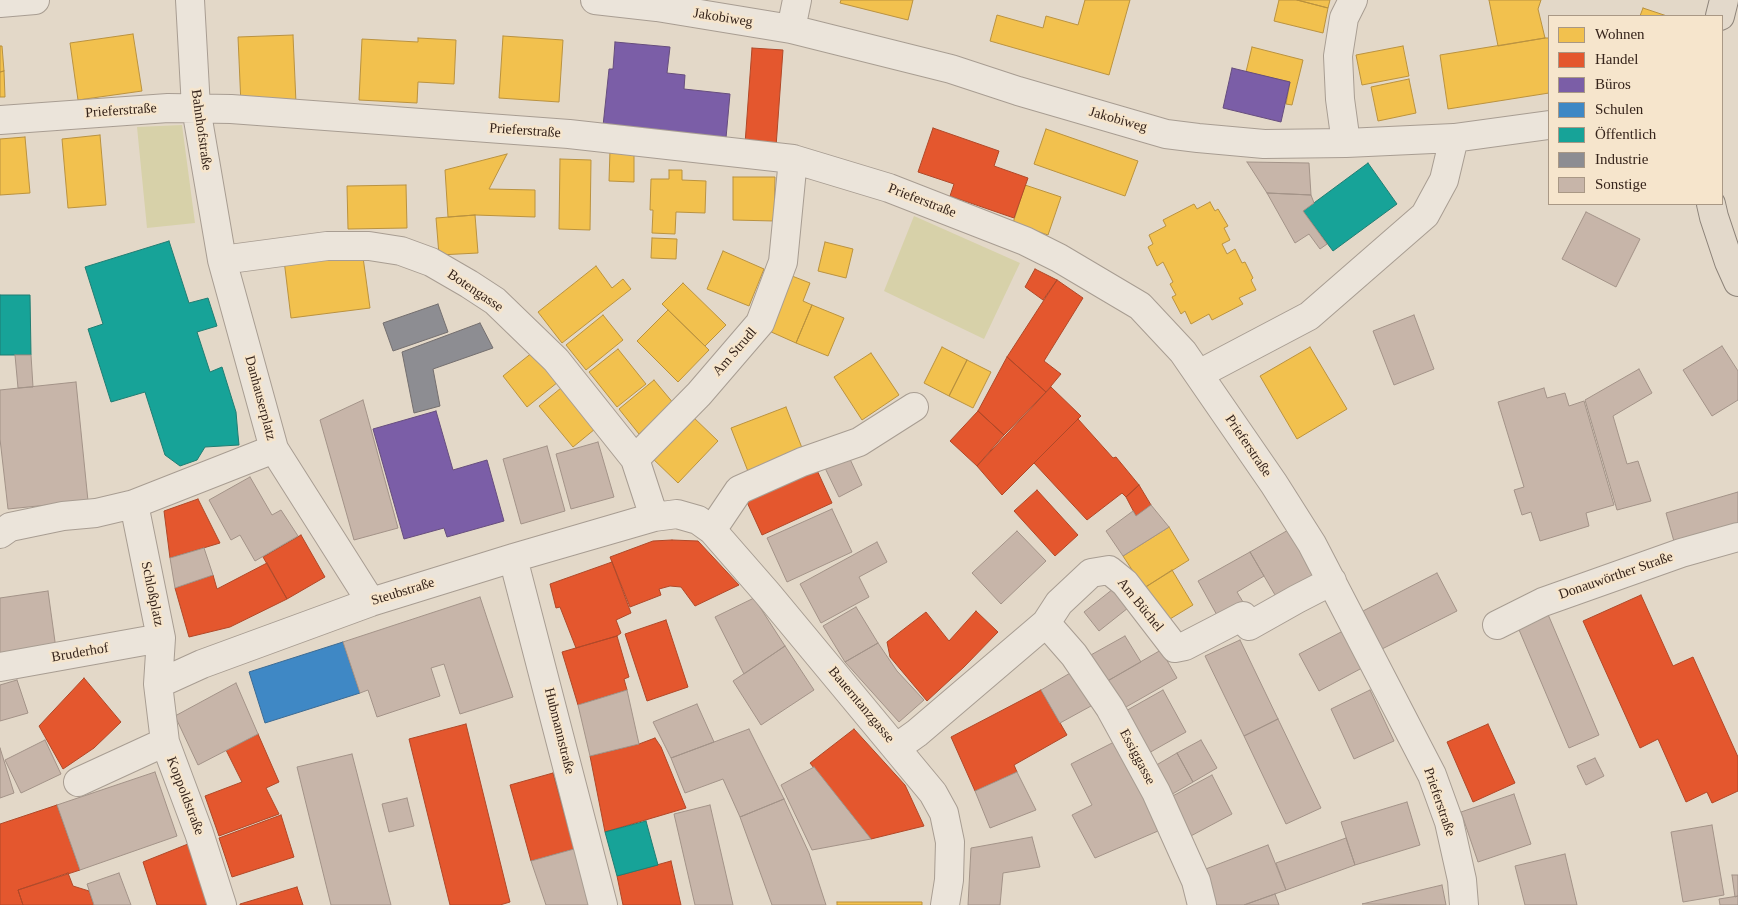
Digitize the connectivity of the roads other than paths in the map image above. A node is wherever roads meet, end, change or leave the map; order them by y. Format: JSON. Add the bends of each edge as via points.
{"nodes":[{"id":1,"x":35,"y":0,"type":"edge"},
{"id":2,"x":190,"y":0,"type":"edge"},
{"id":3,"x":595,"y":0,"type":"edge"},
{"id":4,"x":797,"y":0,"type":"edge"},
{"id":5,"x":1353,"y":0,"type":"edge"},
{"id":6,"x":1724,"y":0,"type":"edge"},
{"id":7,"x":0,"y":3,"type":"edge"},
{"id":8,"x":1720,"y":15,"type":"edge"},
{"id":9,"x":791,"y":29,"type":"junction"},
{"id":10,"x":196,"y":108,"type":"junction"},
{"id":11,"x":0,"y":120,"type":"edge"},
{"id":12,"x":1548,"y":125,"type":"edge"},
{"id":13,"x":1454,"y":138,"type":"junction"},
{"id":14,"x":1346,"y":143,"type":"junction"},
{"id":15,"x":793,"y":159,"type":"junction"},
{"id":16,"x":1711,"y":205,"type":"edge"},
{"id":17,"x":222,"y":260,"type":"junction"},
{"id":18,"x":1738,"y":282,"type":"edge"},
{"id":19,"x":1199,"y":374,"type":"junction"},
{"id":20,"x":914,"y":407,"type":"dead end"},
{"id":21,"x":274,"y":449,"type":"junction"},
{"id":22,"x":635,"y":459,"type":"junction"},
{"id":23,"x":134,"y":504,"type":"junction"},
{"id":24,"x":654,"y":517,"type":"junction"},
{"id":25,"x":712,"y":530,"type":"junction"},
{"id":26,"x":0,"y":534,"type":"edge"},
{"id":27,"x":1738,"y":537,"type":"edge"},
{"id":28,"x":513,"y":558,"type":"junction"},
{"id":29,"x":1332,"y":581,"type":"junction"},
{"id":30,"x":371,"y":602,"type":"junction"},
{"id":31,"x":1046,"y":623,"type":"junction"},
{"id":32,"x":1497,"y":625,"type":"dead end"},
{"id":33,"x":161,"y":638,"type":"junction"},
{"id":34,"x":0,"y":667,"type":"edge"},
{"id":35,"x":158,"y":684,"type":"junction"},
{"id":36,"x":164,"y":742,"type":"junction"},
{"id":37,"x":896,"y":748,"type":"junction"},
{"id":38,"x":78,"y":782,"type":"dead end"},
{"id":39,"x":222,"y":905,"type":"edge"},
{"id":40,"x":603,"y":905,"type":"edge"},
{"id":41,"x":945,"y":905,"type":"edge"},
{"id":42,"x":1202,"y":905,"type":"edge"},
{"id":43,"x":1464,"y":905,"type":"edge"}],
"edges":[{"from":1,"to":7,"type":"street"},
{"from":2,"to":10,"type":"street","name":"Bahnhofstraße"},
{"from":3,"to":9,"type":"street","name":"Jakobiweg"},
{"from":4,"to":9,"type":"street"},
{"from":5,"to":14,"type":"street","via":[[1344,18],[1338,56]]},
{"from":6,"to":8,"type":"main road"},
{"from":9,"to":14,"type":"street","name":"Jakobiweg","via":[[951,68],[1166,134],[1264,144]]},
{"from":10,"to":11,"type":"street","name":"Prieferstraße"},
{"from":10,"to":15,"type":"street","name":"Prieferstraße","via":[[569,134]]},
{"from":10,"to":17,"type":"street","name":"Bahnhofstraße"},
{"from":12,"to":13,"type":"street","name":"Jakobiweg"},
{"from":13,"to":14,"type":"street","name":"Jakobiweg"},
{"from":13,"to":19,"type":"street","via":[[1444,180],[1425,215],[1309,316]]},
{"from":15,"to":19,"type":"street","name":"Prieferstraße","via":[[889,188],[1025,241],[1059,258],[1140,306]]},
{"from":15,"to":22,"type":"street","name":"Am Strudl","via":[[783,262],[760,323],[699,394]]},
{"from":16,"to":18,"type":"main road"},
{"from":17,"to":21,"type":"street","name":"Danhauserplatz"},
{"from":17,"to":22,"type":"street","name":"Botengasse","via":[[327,246],[370,246],[401,251],[431,262],[495,301],[556,360]]},
{"from":19,"to":29,"type":"street","name":"Prieferstraße","via":[[1274,484]]},
{"from":20,"to":25,"type":"street","via":[[859,442],[802,462],[739,490]]},
{"from":21,"to":23,"type":"street"},
{"from":21,"to":30,"type":"street","name":"Danhauserplatz"},
{"from":22,"to":24,"type":"street","name":"Botengasse"},
{"from":23,"to":26,"type":"street","via":[[10,527]]},
{"from":23,"to":33,"type":"street","name":"Schloßplatz"},
{"from":24,"to":25,"type":"street","name":"Bauerntanzgasse","via":[[677,514],[698,520]]},
{"from":24,"to":28,"type":"street","name":"Steubstraße"},
{"from":25,"to":37,"type":"street","name":"Bauerntanzgasse"},
{"from":27,"to":32,"type":"street","name":"Donauwörther Straße","via":[[1681,553],[1544,602]]},
{"from":28,"to":30,"type":"street","name":"Steubstraße"},
{"from":28,"to":40,"type":"street","name":"Hubmannstraße"},
{"from":29,"to":31,"type":"street","name":"Am Büchel","via":[[1249,626],[1244,616],[1175,648],[1125,583],[1110,570],[1092,573],[1059,603]]},
{"from":29,"to":43,"type":"street","name":"Prieferstraße","via":[[1432,775],[1449,822]]},
{"from":30,"to":35,"type":"street","name":"Steubstraße","via":[[202,664]]},
{"from":31,"to":37,"type":"street","name":"Am Büchel"},
{"from":31,"to":42,"type":"street","name":"Essiggasse","via":[[1074,654],[1110,708],[1156,792],[1196,881]]},
{"from":33,"to":34,"type":"street","name":"Bruderhof"},
{"from":33,"to":35,"type":"street","name":"Schloßplatz"},
{"from":35,"to":36,"type":"street","name":"Koppoldstraße"},
{"from":36,"to":38,"type":"street"},
{"from":36,"to":39,"type":"street","name":"Koppoldstraße"},
{"from":37,"to":41,"type":"street","name":"Bauerntanzgasse","via":[[933,792],[944,814],[950,842]]}]}
